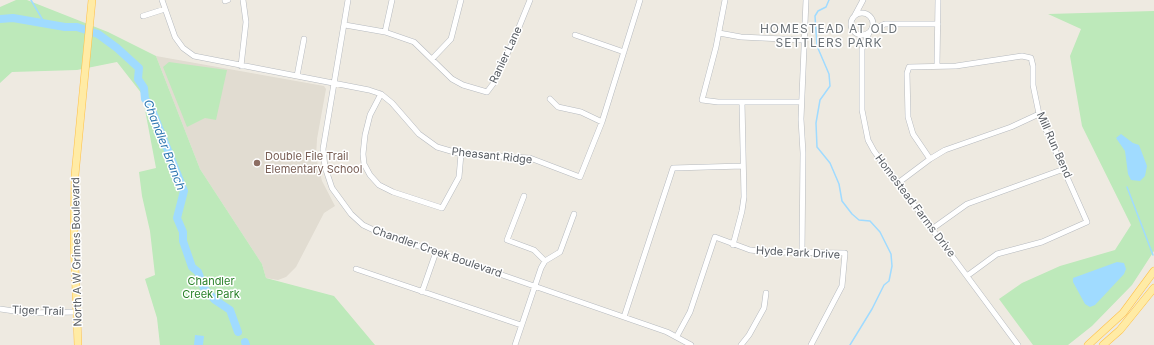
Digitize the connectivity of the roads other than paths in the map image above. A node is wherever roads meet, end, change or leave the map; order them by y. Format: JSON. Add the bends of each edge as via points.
{"nodes":[{"id":1,"x":92,"y":0,"type":"edge"},
{"id":2,"x":162,"y":0,"type":"edge"},
{"id":3,"x":243,"y":0,"type":"edge"},
{"id":4,"x":348,"y":0,"type":"edge"},
{"id":5,"x":392,"y":0,"type":"edge"},
{"id":6,"x":461,"y":0,"type":"edge"},
{"id":7,"x":530,"y":0,"type":"edge"},
{"id":8,"x":640,"y":0,"type":"edge"},
{"id":9,"x":724,"y":0,"type":"edge"},
{"id":10,"x":806,"y":0,"type":"edge"},
{"id":11,"x":938,"y":0,"type":"edge"},
{"id":12,"x":863,"y":1,"type":"edge"},
{"id":13,"x":165,"y":9,"type":"junction"},
{"id":14,"x":143,"y":16,"type":"dead end"},
{"id":15,"x":855,"y":16,"type":"junction"},
{"id":16,"x":870,"y":16,"type":"junction"},
{"id":17,"x":885,"y":24,"type":"junction"},
{"id":18,"x":938,"y":24,"type":"junction"},
{"id":19,"x":344,"y":25,"type":"junction"},
{"id":20,"x":870,"y":31,"type":"junction"},
{"id":21,"x":385,"y":32,"type":"junction"},
{"id":22,"x":855,"y":32,"type":"junction"},
{"id":23,"x":719,"y":33,"type":"junction"},
{"id":24,"x":575,"y":35,"type":"dead end"},
{"id":25,"x":304,"y":39,"type":"dead end"},
{"id":26,"x":804,"y":40,"type":"junction"},
{"id":27,"x":862,"y":49,"type":"junction"},
{"id":28,"x":624,"y":52,"type":"junction"},
{"id":29,"x":432,"y":60,"type":"junction"},
{"id":30,"x":241,"y":66,"type":"junction"},
{"id":31,"x":937,"y":66,"type":"junction"},
{"id":32,"x":297,"y":76,"type":"junction"},
{"id":33,"x":333,"y":83,"type":"junction"},
{"id":34,"x":380,"y":94,"type":"junction"},
{"id":35,"x":550,"y":99,"type":"dead end"},
{"id":36,"x":742,"y":102,"type":"junction"},
{"id":37,"x":801,"y":102,"type":"junction"},
{"id":38,"x":1039,"y":114,"type":"junction"},
{"id":39,"x":602,"y":122,"type":"junction"},
{"id":40,"x":461,"y":154,"type":"junction"},
{"id":41,"x":930,"y":159,"type":"junction"},
{"id":42,"x":743,"y":166,"type":"junction"},
{"id":43,"x":1064,"y":169,"type":"junction"},
{"id":44,"x":898,"y":183,"type":"junction"},
{"id":45,"x":524,"y":196,"type":"dead end"},
{"id":46,"x":574,"y":214,"type":"dead end"},
{"id":47,"x":932,"y":229,"type":"junction"},
{"id":48,"x":732,"y":245,"type":"junction"},
{"id":49,"x":436,"y":252,"type":"junction"},
{"id":50,"x":802,"y":252,"type":"junction"},
{"id":51,"x":545,"y":261,"type":"junction"},
{"id":52,"x":356,"y":269,"type":"dead end"},
{"id":53,"x":1154,"y":271,"type":"edge"},
{"id":54,"x":967,"y":276,"type":"junction"},
{"id":55,"x":535,"y":286,"type":"junction"},
{"id":56,"x":1154,"y":288,"type":"edge"},
{"id":57,"x":422,"y":292,"type":"junction"},
{"id":58,"x":766,"y":293,"type":"dead end"},
{"id":59,"x":0,"y":308,"type":"edge"},
{"id":60,"x":76,"y":312,"type":"junction"},
{"id":61,"x":624,"y":317,"type":"junction"},
{"id":62,"x":521,"y":325,"type":"junction"},
{"id":63,"x":677,"y":336,"type":"junction"},
{"id":64,"x":78,"y":345,"type":"edge"},
{"id":65,"x":515,"y":345,"type":"edge"},
{"id":66,"x":691,"y":345,"type":"edge"},
{"id":67,"x":741,"y":345,"type":"edge"},
{"id":68,"x":811,"y":345,"type":"edge"},
{"id":69,"x":1018,"y":345,"type":"edge"},
{"id":70,"x":1088,"y":345,"type":"edge"},
{"id":71,"x":1103,"y":345,"type":"edge"}],
"edges":[{"from":1,"to":60,"type":"main road","name":"North A W Grimes Boulevard","via":[[75,175]]},
{"from":2,"to":13,"type":"street","name":"Pheasant Ridge"},
{"from":3,"to":30,"type":"street","via":[[246,22]]},
{"from":4,"to":19,"type":"street","name":"Chandler Creek Boulevard"},
{"from":5,"to":21,"type":"street"},
{"from":6,"to":29,"type":"street","via":[[451,39]]},
{"from":7,"to":29,"type":"street","name":"Ranier Lane","via":[[496,78],[487,92],[452,79]]},
{"from":8,"to":28,"type":"street","name":"Pheasant Ridge"},
{"from":9,"to":23,"type":"street"},
{"from":10,"to":26,"type":"street"},
{"from":11,"to":18,"type":"street"},
{"from":12,"to":15,"type":"street","name":"Homestead Farms Drive"},
{"from":12,"to":16,"type":"street","name":"Homestead Farms Drive"},
{"from":13,"to":14,"type":"street"},
{"from":13,"to":30,"type":"street","name":"Pheasant Ridge","via":[[175,37],[188,53],[201,59]]},
{"from":15,"to":16,"type":"street","via":[[861,13]]},
{"from":15,"to":22,"type":"street","name":"Homestead Farms Drive","via":[[851,23]]},
{"from":16,"to":17,"type":"street"},
{"from":16,"to":20,"type":"street","name":"Homestead Farms Drive","via":[[873,24]]},
{"from":17,"to":18,"type":"street"},
{"from":17,"to":20,"type":"street"},
{"from":18,"to":31,"type":"street"},
{"from":19,"to":21,"type":"street","name":"Ranier Lane"},
{"from":19,"to":33,"type":"street","name":"Chandler Creek Boulevard"},
{"from":20,"to":22,"type":"street","via":[[862,35]]},
{"from":20,"to":27,"type":"street","name":"Homestead Farms Drive"},
{"from":21,"to":29,"type":"street","name":"Ranier Lane","via":[[414,42]]},
{"from":22,"to":27,"type":"street","name":"Homestead Farms Drive"},
{"from":23,"to":26,"type":"street","via":[[741,37]]},
{"from":23,"to":36,"type":"street","via":[[702,100]]},
{"from":24,"to":28,"type":"street"},
{"from":25,"to":32,"type":"street"},
{"from":26,"to":37,"type":"street"},
{"from":27,"to":44,"type":"street","name":"Homestead Farms Drive","via":[[864,126],[874,151]]},
{"from":28,"to":39,"type":"street","name":"Pheasant Ridge"},
{"from":30,"to":32,"type":"street","name":"Pheasant Ridge"},
{"from":31,"to":38,"type":"street","name":"Mill Run Bend","via":[[956,66],[1022,56],[1031,58]]},
{"from":31,"to":41,"type":"street","name":"Mill Run Bend","via":[[913,66],[907,73],[909,123],[916,140]]},
{"from":32,"to":33,"type":"street","name":"Pheasant Ridge"},
{"from":33,"to":34,"type":"street","name":"Pheasant Ridge"},
{"from":33,"to":49,"type":"street","name":"Chandler Creek Boulevard","via":[[323,149],[326,173],[334,193],[363,225]]},
{"from":34,"to":40,"type":"street","name":"Pheasant Ridge","via":[[392,102],[419,134],[437,147]]},
{"from":34,"to":40,"type":"street","via":[[370,115],[363,154],[367,170],[379,185],[442,208],[459,177]]},
{"from":35,"to":39,"type":"street","via":[[558,107],[581,112]]},
{"from":36,"to":37,"type":"street"},
{"from":36,"to":42,"type":"street"},
{"from":37,"to":50,"type":"street"},
{"from":38,"to":41,"type":"street","via":[[1011,127],[951,148]]},
{"from":38,"to":43,"type":"street","name":"Mill Run Bend"},
{"from":39,"to":40,"type":"street","name":"Pheasant Ridge","via":[[580,177],[530,158]]},
{"from":41,"to":44,"type":"street"},
{"from":42,"to":48,"type":"street","via":[[743,205]]},
{"from":42,"to":61,"type":"street","via":[[674,168]]},
{"from":43,"to":47,"type":"street","via":[[967,204]]},
{"from":43,"to":54,"type":"street","name":"Mill Run Bend","via":[[1087,222],[1042,242],[997,254]]},
{"from":44,"to":47,"type":"street","name":"Homestead Farms Drive"},
{"from":45,"to":51,"type":"street","via":[[506,240],[534,250]]},
{"from":46,"to":51,"type":"street","via":[[560,252]]},
{"from":47,"to":54,"type":"street","name":"Homestead Farms Drive"},
{"from":48,"to":50,"type":"street","name":"Hyde Park Drive","via":[[756,251]]},
{"from":48,"to":63,"type":"street","name":"Hyde Park Drive","via":[[714,237],[690,312]]},
{"from":49,"to":55,"type":"street","name":"Chandler Creek Boulevard"},
{"from":49,"to":57,"type":"street"},
{"from":50,"to":68,"type":"street","name":"Hyde Park Drive","via":[[845,253],[842,286]]},
{"from":51,"to":55,"type":"street"},
{"from":52,"to":57,"type":"street"},
{"from":53,"to":70,"type":"main road","via":[[1123,313]]},
{"from":54,"to":69,"type":"street","name":"Homestead Farms Drive"},
{"from":55,"to":61,"type":"street","name":"Chandler Creek Boulevard"},
{"from":55,"to":62,"type":"street"},
{"from":56,"to":71,"type":"main road","via":[[1120,330]]},
{"from":57,"to":62,"type":"street"},
{"from":58,"to":67,"type":"street","via":[[764,308]]},
{"from":59,"to":60,"type":"street","name":"Tiger Trail","via":[[28,312]]},
{"from":60,"to":64,"type":"main road","name":"North A W Grimes Boulevard"},
{"from":61,"to":63,"type":"street","name":"Chandler Creek Boulevard"},
{"from":62,"to":65,"type":"street"},
{"from":63,"to":66,"type":"street","name":"Chandler Creek Boulevard"}]}
